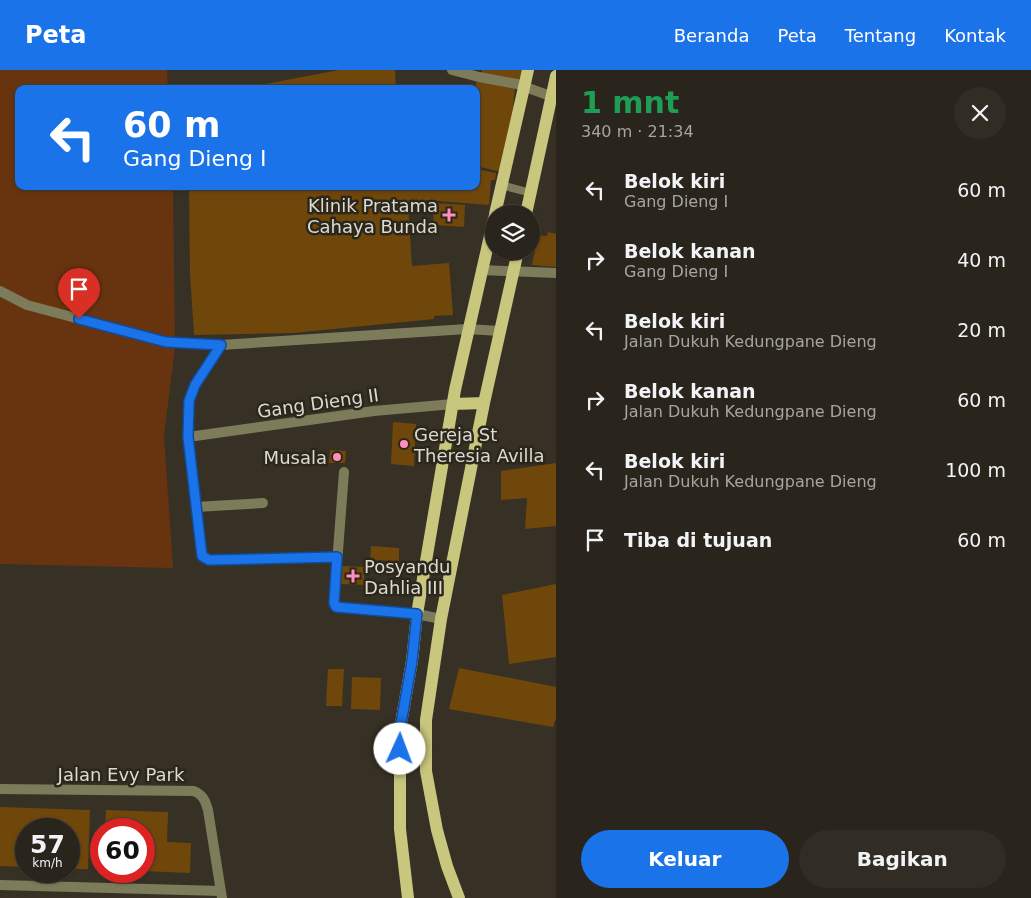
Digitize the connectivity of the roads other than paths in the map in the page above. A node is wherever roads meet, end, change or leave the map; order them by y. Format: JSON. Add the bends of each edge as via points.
{"nodes":[{"id":1,"x":452,"y":70,"type":"edge"},
{"id":2,"x":528,"y":70,"type":"edge"},
{"id":3,"x":556,"y":76,"type":"edge"},
{"id":4,"x":524,"y":87,"type":"junction"},
{"id":5,"x":554,"y":97,"type":"edge"},
{"id":6,"x":501,"y":185,"type":"junction"},
{"id":7,"x":531,"y":193,"type":"junction"},
{"id":8,"x":497,"y":205,"type":"edge"},
{"id":9,"x":528,"y":205,"type":"edge"},
{"id":10,"x":485,"y":254,"type":"edge"},
{"id":11,"x":516,"y":260,"type":"edge"},
{"id":12,"x":481,"y":270,"type":"junction"},
{"id":13,"x":513,"y":272,"type":"junction"},
{"id":14,"x":556,"y":273,"type":"edge"},
{"id":15,"x":0,"y":291,"type":"edge"},
{"id":16,"x":468,"y":329,"type":"junction"},
{"id":17,"x":500,"y":331,"type":"junction"},
{"id":18,"x":221,"y":345,"type":"junction"},
{"id":19,"x":484,"y":403,"type":"junction"},
{"id":20,"x":453,"y":404,"type":"junction"},
{"id":21,"x":188,"y":437,"type":"junction"},
{"id":22,"x":344,"y":472,"type":"dead end"},
{"id":23,"x":263,"y":503,"type":"dead end"},
{"id":24,"x":196,"y":507,"type":"junction"},
{"id":25,"x":337,"y":557,"type":"junction"},
{"id":26,"x":417,"y":614,"type":"junction"},
{"id":27,"x":441,"y":619,"type":"junction"},
{"id":28,"x":0,"y":789,"type":"edge"},
{"id":29,"x":0,"y":885,"type":"edge"},
{"id":30,"x":221,"y":895,"type":"edge"},
{"id":31,"x":408,"y":898,"type":"edge"},
{"id":32,"x":459,"y":898,"type":"edge"}],
"edges":[{"from":1,"to":4,"type":"street"},
{"from":2,"to":4,"type":"main road"},
{"from":3,"to":5,"type":"main road"},
{"from":4,"to":5,"type":"street"},
{"from":4,"to":6,"type":"main road"},
{"from":5,"to":7,"type":"main road"},
{"from":6,"to":7,"type":"lane"},
{"from":6,"to":8,"type":"main road"},
{"from":7,"to":9,"type":"main road"},
{"from":10,"to":12,"type":"main road"},
{"from":11,"to":13,"type":"main road"},
{"from":12,"to":13,"type":"street"},
{"from":12,"to":16,"type":"main road"},
{"from":13,"to":14,"type":"street"},
{"from":13,"to":17,"type":"main road"},
{"from":15,"to":18,"type":"street","via":[[27,305],[166,342]]},
{"from":16,"to":17,"type":"street"},
{"from":16,"to":18,"type":"street"},
{"from":16,"to":20,"type":"main road"},
{"from":17,"to":19,"type":"main road"},
{"from":18,"to":21,"type":"street","via":[[191,393]]},
{"from":19,"to":20,"type":"main road"},
{"from":19,"to":27,"type":"main road"},
{"from":20,"to":21,"type":"street","name":"Gang Dieng II","via":[[374,411]]},
{"from":20,"to":26,"type":"main road"},
{"from":21,"to":24,"type":"street"},
{"from":22,"to":25,"type":"street"},
{"from":23,"to":24,"type":"street"},
{"from":24,"to":25,"type":"street","via":[[201,555],[205,559]]},
{"from":25,"to":26,"type":"street","via":[[336,607]]},
{"from":26,"to":27,"type":"street"},
{"from":26,"to":31,"type":"main road","via":[[400,729],[400,829]]},
{"from":27,"to":32,"type":"main road","via":[[426,720],[426,771],[437,830]]},
{"from":28,"to":30,"type":"street","name":"Jalan Evy Park","via":[[194,791],[206,801]]},
{"from":29,"to":30,"type":"street","name":"Jalan Evy Park"}]}
